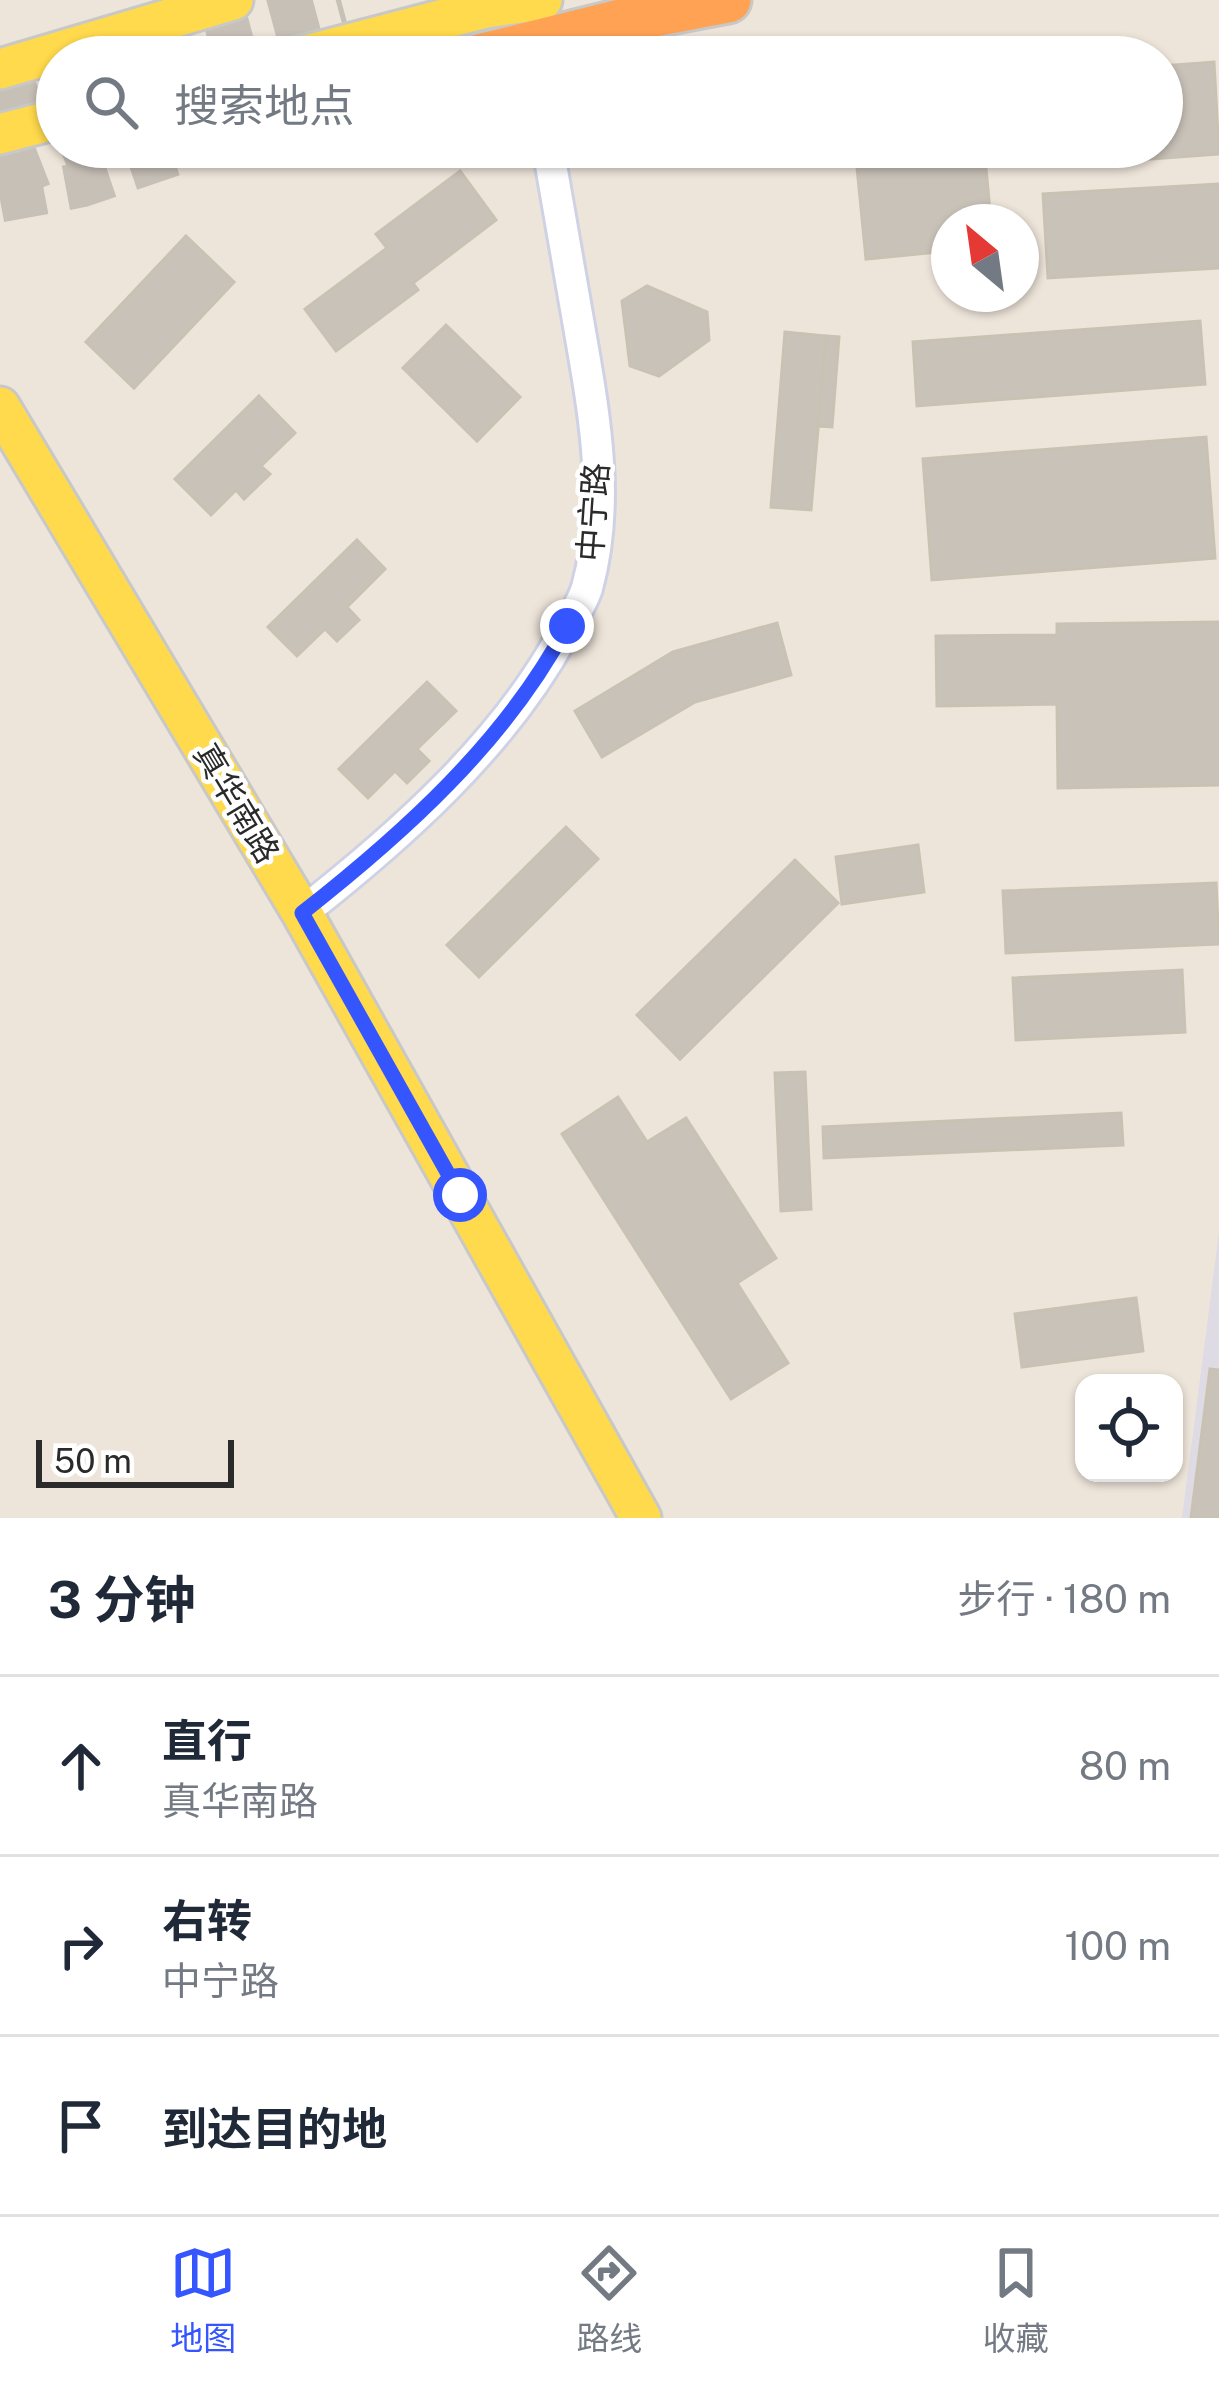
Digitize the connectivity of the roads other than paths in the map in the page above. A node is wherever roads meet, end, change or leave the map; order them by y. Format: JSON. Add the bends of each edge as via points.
{"nodes":[{"id":1,"x":233,"y":0,"type":"edge"},
{"id":2,"x":542,"y":0,"type":"edge"},
{"id":3,"x":728,"y":0,"type":"edge"},
{"id":4,"x":111,"y":36,"type":"edge"},
{"id":5,"x":379,"y":36,"type":"edge"},
{"id":6,"x":562,"y":36,"type":"edge"},
{"id":7,"x":36,"y":58,"type":"edge"},
{"id":8,"x":0,"y":69,"type":"edge"},
{"id":9,"x":36,"y":125,"type":"edge"},
{"id":10,"x":0,"y":134,"type":"edge"},
{"id":11,"x":552,"y":168,"type":"edge"},
{"id":12,"x":0,"y":407,"type":"edge"},
{"id":13,"x":302,"y":913,"type":"junction"},
{"id":14,"x":641,"y":1518,"type":"edge"}],
"edges":[{"from":1,"to":4,"type":"main road"},
{"from":2,"to":5,"type":"main road"},
{"from":3,"to":6,"type":"highway"},
{"from":7,"to":8,"type":"main road"},
{"from":9,"to":10,"type":"main road"},
{"from":11,"to":13,"type":"street","name":"中宁路","via":[[600,476],[586,591],[500,727],[431,801]]},
{"from":12,"to":13,"type":"main road","name":"真华南路"},
{"from":13,"to":14,"type":"main road","name":"真华南路"}]}
